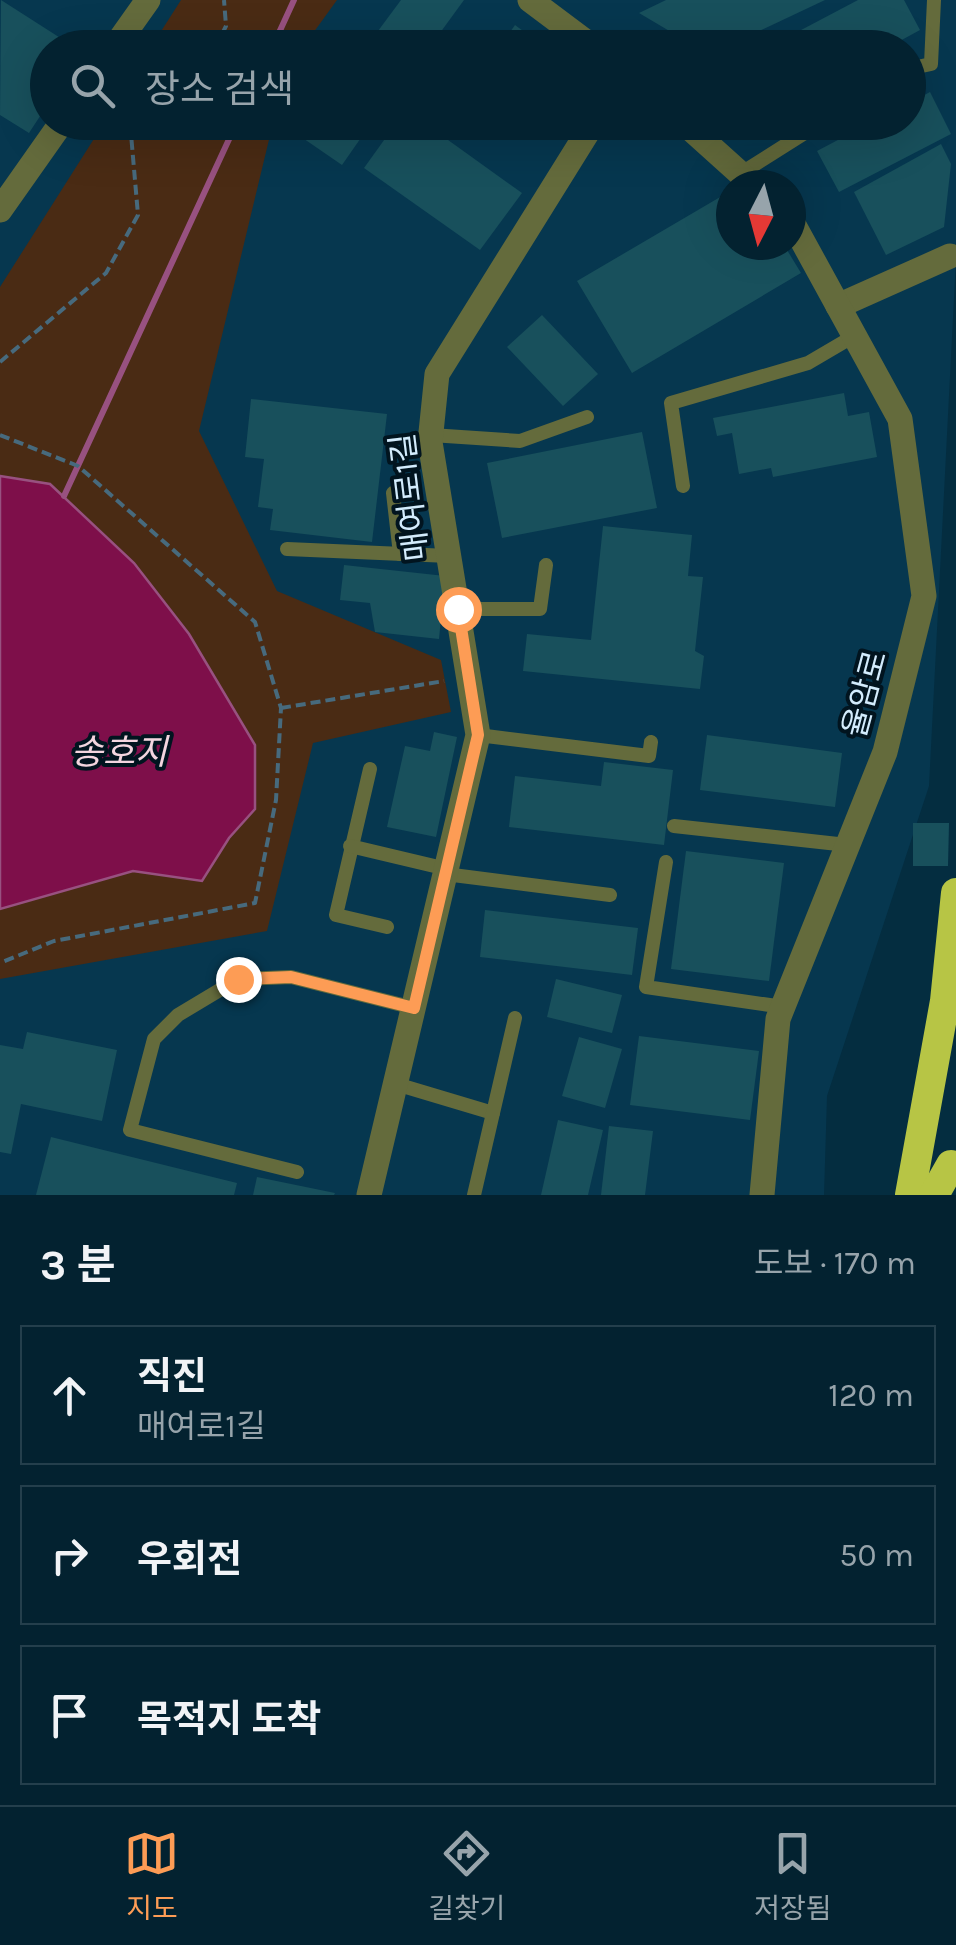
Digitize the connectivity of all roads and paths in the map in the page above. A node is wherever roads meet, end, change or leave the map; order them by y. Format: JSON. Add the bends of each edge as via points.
{"nodes":[{"id":1,"x":148,"y":0,"type":"edge"},
{"id":2,"x":224,"y":0,"type":"edge"},
{"id":3,"x":530,"y":0,"type":"edge"},
{"id":4,"x":934,"y":0,"type":"edge"},
{"id":5,"x":127,"y":30,"type":"edge"},
{"id":6,"x":224,"y":30,"type":"edge"},
{"id":7,"x":570,"y":30,"type":"edge"},
{"id":8,"x":926,"y":65,"type":"edge"},
{"id":9,"x":49,"y":140,"type":"edge"},
{"id":10,"x":132,"y":140,"type":"edge"},
{"id":11,"x":583,"y":140,"type":"edge"},
{"id":12,"x":703,"y":140,"type":"edge"},
{"id":13,"x":798,"y":140,"type":"edge"},
{"id":14,"x":737,"y":170,"type":"edge"},
{"id":15,"x":759,"y":170,"type":"edge"},
{"id":16,"x":0,"y":210,"type":"edge"},
{"id":17,"x":806,"y":247,"type":"edge"},
{"id":18,"x":950,"y":256,"type":"dead end"},
{"id":19,"x":838,"y":306,"type":"junction"},
{"id":20,"x":854,"y":336,"type":"junction"},
{"id":21,"x":0,"y":362,"type":"edge"},
{"id":22,"x":587,"y":417,"type":"dead end"},
{"id":23,"x":0,"y":435,"type":"edge"},
{"id":24,"x":431,"y":435,"type":"junction"},
{"id":25,"x":683,"y":486,"type":"dead end"},
{"id":26,"x":393,"y":492,"type":"dead end"},
{"id":27,"x":287,"y":549,"type":"dead end"},
{"id":28,"x":400,"y":554,"type":"junction"},
{"id":29,"x":449,"y":556,"type":"junction"},
{"id":30,"x":546,"y":565,"type":"dead end"},
{"id":31,"x":458,"y":609,"type":"junction"},
{"id":32,"x":469,"y":676,"type":"junction"},
{"id":33,"x":280,"y":708,"type":"junction"},
{"id":34,"x":478,"y":735,"type":"junction"},
{"id":35,"x":651,"y":742,"type":"dead end"},
{"id":36,"x":370,"y":769,"type":"dead end"},
{"id":37,"x":674,"y":826,"type":"dead end"},
{"id":38,"x":848,"y":845,"type":"junction"},
{"id":39,"x":350,"y":846,"type":"junction"},
{"id":40,"x":666,"y":862,"type":"dead end"},
{"id":41,"x":446,"y":872,"type":"junction"},
{"id":42,"x":956,"y":893,"type":"edge"},
{"id":43,"x":610,"y":895,"type":"dead end"},
{"id":44,"x":387,"y":926,"type":"dead end"},
{"id":45,"x":0,"y":963,"type":"edge"},
{"id":46,"x":782,"y":1007,"type":"junction"},
{"id":47,"x":414,"y":1008,"type":"junction"},
{"id":48,"x":516,"y":1018,"type":"dead end"},
{"id":49,"x":396,"y":1084,"type":"junction"},
{"id":50,"x":493,"y":1113,"type":"junction"},
{"id":51,"x":951,"y":1165,"type":"dead end"},
{"id":52,"x":298,"y":1172,"type":"dead end"},
{"id":53,"x":369,"y":1195,"type":"edge"},
{"id":54,"x":474,"y":1195,"type":"edge"},
{"id":55,"x":762,"y":1195,"type":"edge"},
{"id":56,"x":910,"y":1195,"type":"edge"},
{"id":57,"x":934,"y":1195,"type":"edge"}],
"edges":[{"from":1,"to":5,"type":"street"},
{"from":2,"to":6,"type":"path"},
{"from":3,"to":7,"type":"street"},
{"from":4,"to":8,"type":"lane"},
{"from":9,"to":16,"type":"street"},
{"from":10,"to":21,"type":"path","via":[[138,215],[106,273]]},
{"from":11,"to":24,"type":"street","name":"매여로1길","via":[[438,374]]},
{"from":12,"to":14,"type":"street"},
{"from":13,"to":15,"type":"lane"},
{"from":17,"to":19,"type":"street","name":"율암로"},
{"from":18,"to":19,"type":"street"},
{"from":19,"to":20,"type":"street","name":"율암로"},
{"from":20,"to":25,"type":"lane","via":[[808,363],[671,402]]},
{"from":20,"to":38,"type":"street","name":"율암로","via":[[900,419],[924,596],[885,752]]},
{"from":22,"to":24,"type":"lane","via":[[520,441]]},
{"from":23,"to":33,"type":"path","via":[[78,466],[255,622]]},
{"from":24,"to":29,"type":"street","name":"매여로1길"},
{"from":26,"to":28,"type":"lane"},
{"from":27,"to":28,"type":"lane"},
{"from":28,"to":29,"type":"lane"},
{"from":29,"to":31,"type":"street","name":"매여로1길"},
{"from":30,"to":31,"type":"lane","via":[[540,609]]},
{"from":31,"to":32,"type":"street","name":"매여로1길"},
{"from":32,"to":33,"type":"path"},
{"from":32,"to":34,"type":"street","name":"매여로1길"},
{"from":33,"to":45,"type":"path","via":[[276,800],[255,903],[54,940]]},
{"from":34,"to":35,"type":"lane","via":[[650,756]]},
{"from":34,"to":41,"type":"street","name":"매여로1길"},
{"from":36,"to":39,"type":"lane"},
{"from":37,"to":38,"type":"lane"},
{"from":38,"to":46,"type":"street","name":"율암로"},
{"from":39,"to":41,"type":"lane"},
{"from":39,"to":44,"type":"lane","via":[[336,915]]},
{"from":40,"to":46,"type":"lane","via":[[646,987]]},
{"from":41,"to":43,"type":"lane"},
{"from":41,"to":47,"type":"street","name":"매여로1길"},
{"from":42,"to":56,"type":"highway"},
{"from":46,"to":55,"type":"street","name":"율암로"},
{"from":47,"to":49,"type":"street","name":"매여로1길"},
{"from":47,"to":52,"type":"lane","via":[[291,977],[238,979],[178,1015],[154,1039],[130,1130]]},
{"from":48,"to":50,"type":"lane"},
{"from":49,"to":50,"type":"lane"},
{"from":49,"to":53,"type":"street","name":"매여로1길"},
{"from":50,"to":54,"type":"lane"},
{"from":51,"to":57,"type":"highway"}]}
